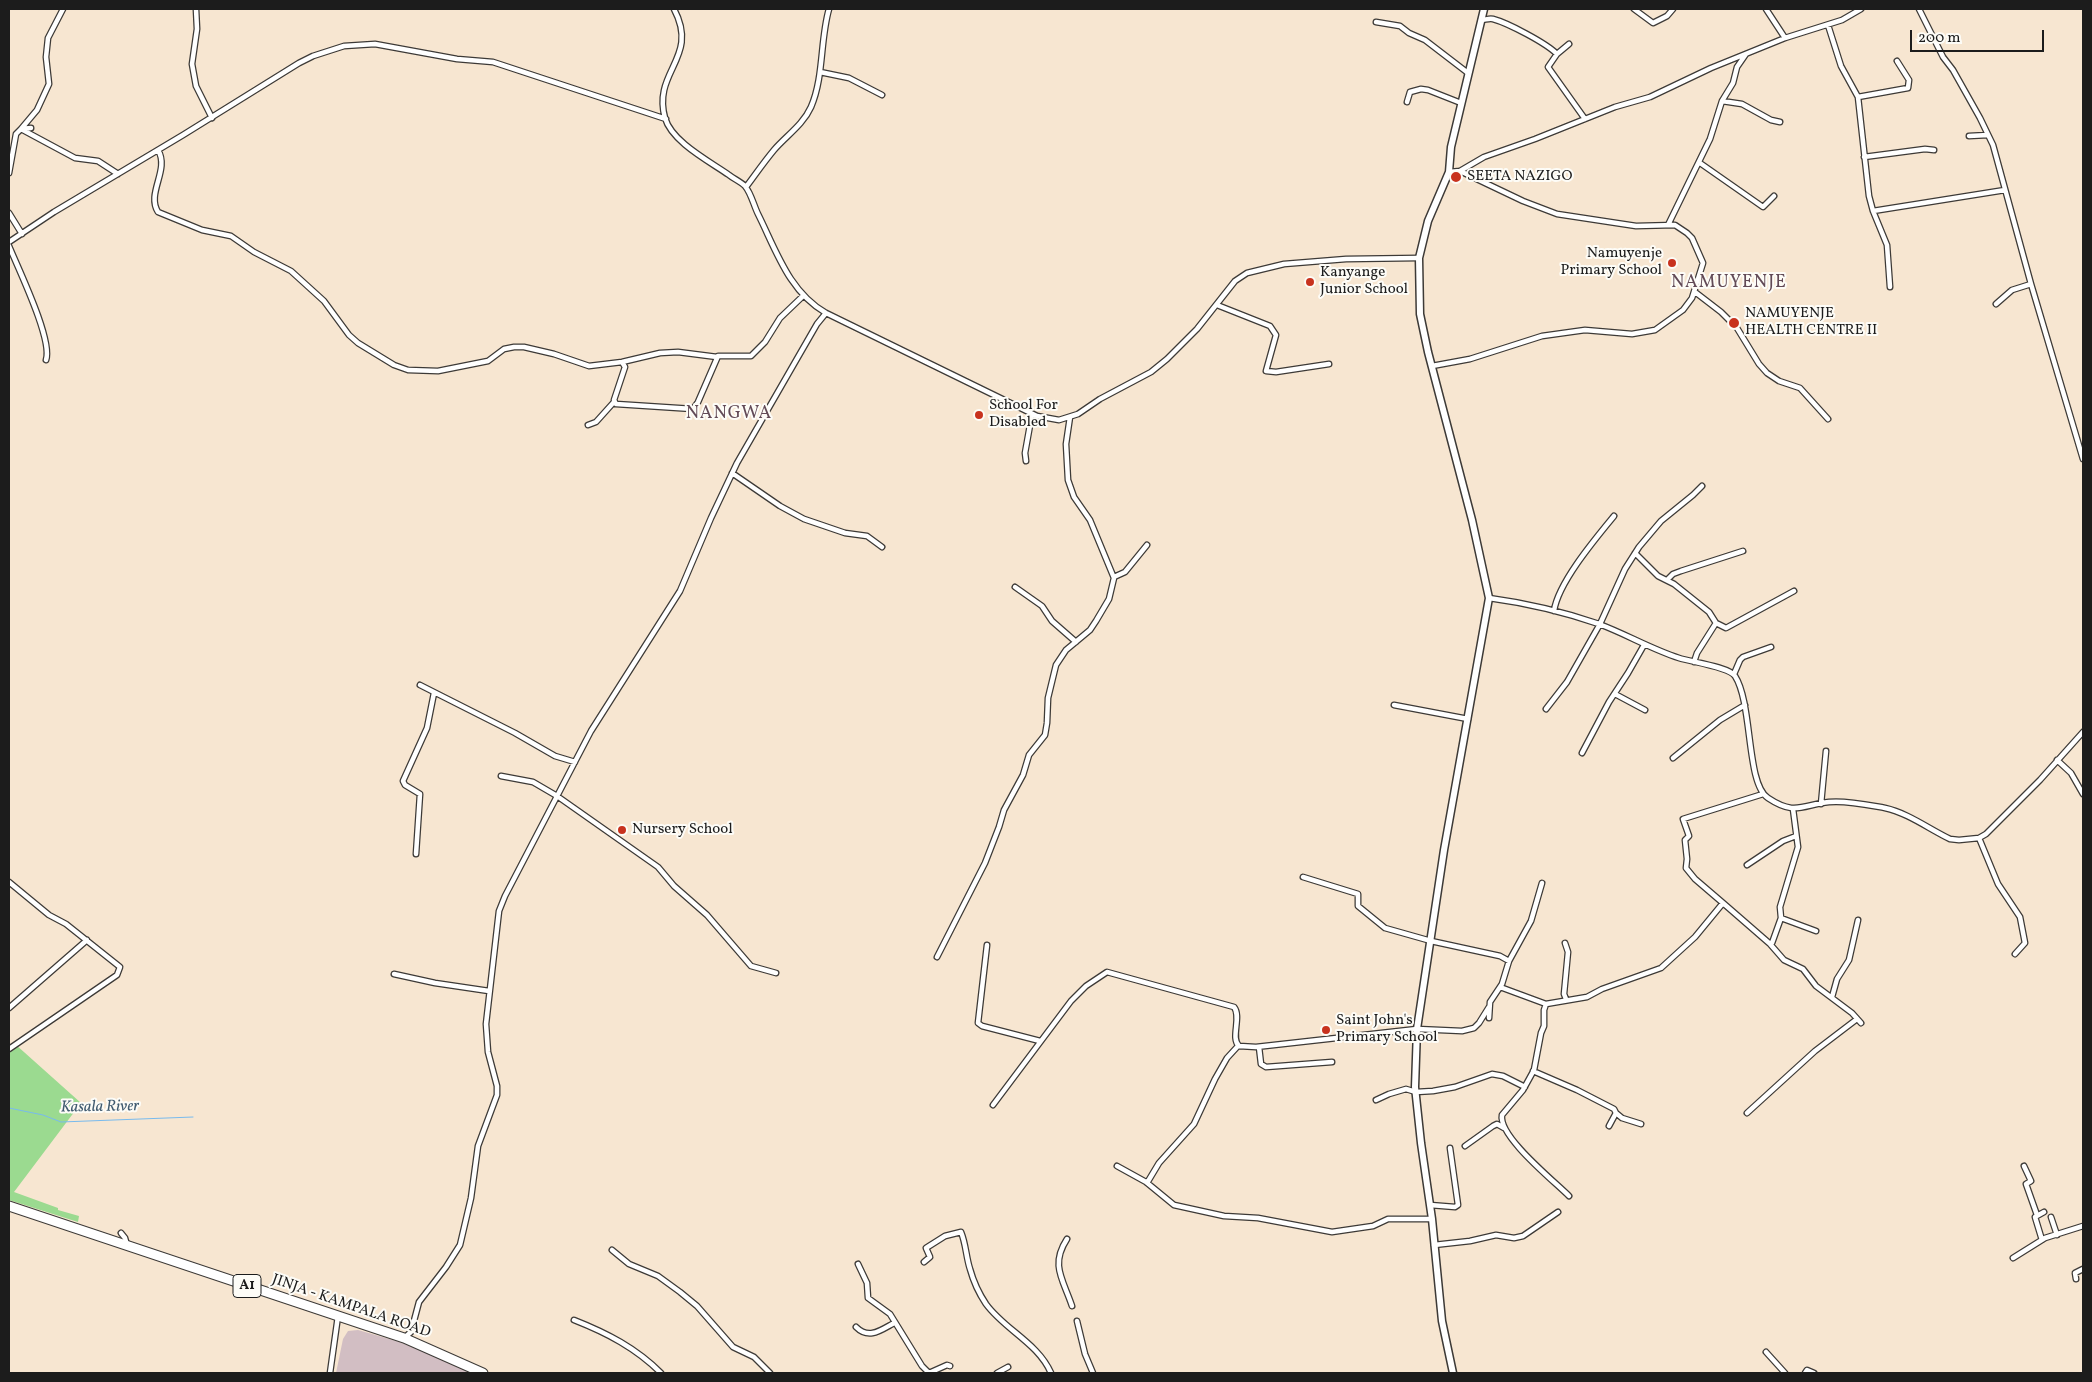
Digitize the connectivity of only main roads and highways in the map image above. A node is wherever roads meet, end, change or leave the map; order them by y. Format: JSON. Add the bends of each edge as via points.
{"nodes":[{"id":1,"x":9,"y":1206,"type":"edge"},
{"id":2,"x":483,"y":1373,"type":"edge"}],
"edges":[{"from":1,"to":2,"type":"highway","name":"JINJA - KAMPALA ROAD","number":"A1","via":[[404,1338]]}]}
